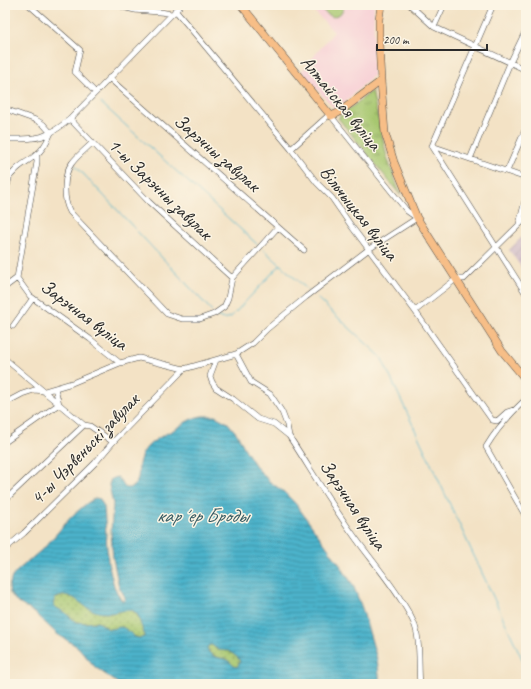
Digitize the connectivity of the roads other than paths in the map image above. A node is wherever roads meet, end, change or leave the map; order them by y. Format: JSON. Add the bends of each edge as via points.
{"nodes":[{"id":1,"x":29,"y":5,"type":"edge"},
{"id":2,"x":119,"y":5,"type":"edge"},
{"id":3,"x":181,"y":5,"type":"edge"},
{"id":4,"x":241,"y":5,"type":"edge"},
{"id":5,"x":382,"y":5,"type":"edge"},
{"id":6,"x":410,"y":5,"type":"edge"},
{"id":7,"x":444,"y":5,"type":"edge"},
{"id":8,"x":493,"y":5,"type":"edge"},
{"id":9,"x":176,"y":10,"type":"junction"},
{"id":10,"x":171,"y":14,"type":"junction"},
{"id":11,"x":434,"y":28,"type":"junction"},
{"id":12,"x":526,"y":30,"type":"edge"},
{"id":13,"x":475,"y":47,"type":"junction"},
{"id":14,"x":510,"y":63,"type":"junction"},
{"id":15,"x":526,"y":70,"type":"edge"},
{"id":16,"x":109,"y":78,"type":"junction"},
{"id":17,"x":381,"y":81,"type":"junction"},
{"id":18,"x":95,"y":92,"type":"junction"},
{"id":19,"x":5,"y":109,"type":"edge"},
{"id":20,"x":330,"y":115,"type":"junction"},
{"id":21,"x":70,"y":119,"type":"junction"},
{"id":22,"x":526,"y":128,"type":"edge"},
{"id":23,"x":51,"y":133,"type":"junction"},
{"id":24,"x":5,"y":139,"type":"edge"},
{"id":25,"x":92,"y":143,"type":"junction"},
{"id":26,"x":432,"y":146,"type":"junction"},
{"id":27,"x":291,"y":149,"type":"junction"},
{"id":28,"x":37,"y":154,"type":"junction"},
{"id":29,"x":470,"y":159,"type":"junction"},
{"id":30,"x":507,"y":171,"type":"junction"},
{"id":31,"x":526,"y":178,"type":"edge"},
{"id":32,"x":7,"y":180,"type":"edge"},
{"id":33,"x":5,"y":193,"type":"edge"},
{"id":34,"x":526,"y":197,"type":"edge"},
{"id":35,"x":417,"y":218,"type":"junction"},
{"id":36,"x":526,"y":218,"type":"edge"},
{"id":37,"x":519,"y":224,"type":"junction"},
{"id":38,"x":278,"y":227,"type":"junction"},
{"id":39,"x":496,"y":247,"type":"junction"},
{"id":40,"x":369,"y":249,"type":"junction"},
{"id":41,"x":304,"y":250,"type":"dead end"},
{"id":42,"x":17,"y":278,"type":"junction"},
{"id":43,"x":232,"y":278,"type":"junction"},
{"id":44,"x":456,"y":279,"type":"junction"},
{"id":45,"x":5,"y":287,"type":"edge"},
{"id":46,"x":526,"y":294,"type":"edge"},
{"id":47,"x":33,"y":298,"type":"junction"},
{"id":48,"x":415,"y":311,"type":"junction"},
{"id":49,"x":13,"y":326,"type":"dead end"},
{"id":50,"x":236,"y":354,"type":"junction"},
{"id":51,"x":5,"y":359,"type":"edge"},
{"id":52,"x":216,"y":360,"type":"junction"},
{"id":53,"x":120,"y":363,"type":"junction"},
{"id":54,"x":184,"y":368,"type":"junction"},
{"id":55,"x":526,"y":380,"type":"edge"},
{"id":56,"x":55,"y":388,"type":"junction"},
{"id":57,"x":45,"y":391,"type":"junction"},
{"id":58,"x":526,"y":399,"type":"edge"},
{"id":59,"x":5,"y":402,"type":"edge"},
{"id":60,"x":60,"y":404,"type":"junction"},
{"id":61,"x":516,"y":409,"type":"junction"},
{"id":62,"x":84,"y":425,"type":"junction"},
{"id":63,"x":288,"y":436,"type":"junction"},
{"id":64,"x":5,"y":442,"type":"edge"},
{"id":65,"x":113,"y":442,"type":"junction"},
{"id":66,"x":5,"y":491,"type":"edge"},
{"id":67,"x":7,"y":499,"type":"edge"},
{"id":68,"x":526,"y":518,"type":"edge"},
{"id":69,"x":5,"y":549,"type":"edge"},
{"id":70,"x":420,"y":684,"type":"edge"}],
"edges":[{"from":1,"to":18,"type":"street","via":[[80,50],[75,72]]},
{"from":2,"to":10,"type":"street","via":[[135,11],[161,11]]},
{"from":3,"to":9,"type":"street"},
{"from":4,"to":20,"type":"main road","name":"Алтайская вуліца"},
{"from":5,"to":17,"type":"main road","name":"Алтайская вуліца","via":[[379,18]]},
{"from":6,"to":11,"type":"street"},
{"from":7,"to":11,"type":"street"},
{"from":8,"to":13,"type":"street"},
{"from":9,"to":10,"type":"street"},
{"from":9,"to":27,"type":"street","name":"Вільчыцкая вуліца"},
{"from":10,"to":16,"type":"street"},
{"from":11,"to":13,"type":"street"},
{"from":12,"to":14,"type":"street"},
{"from":13,"to":14,"type":"street"},
{"from":13,"to":26,"type":"street"},
{"from":14,"to":15,"type":"street"},
{"from":14,"to":29,"type":"street"},
{"from":16,"to":18,"type":"street"},
{"from":16,"to":38,"type":"street","name":"Зарэчны завулак"},
{"from":17,"to":20,"type":"main road","via":[[338,113]]},
{"from":17,"to":35,"type":"main road","name":"Алтайская вуліца","via":[[389,146]]},
{"from":18,"to":21,"type":"street"},
{"from":19,"to":23,"type":"street","via":[[36,120]]},
{"from":20,"to":27,"type":"street"},
{"from":20,"to":35,"type":"street","name":"Алтайская вуліца","via":[[407,211]]},
{"from":21,"to":23,"type":"street"},
{"from":21,"to":25,"type":"street","name":"1-ы Зарэчны завулак"},
{"from":22,"to":30,"type":"street"},
{"from":23,"to":24,"type":"street","via":[[38,138]]},
{"from":23,"to":28,"type":"street","via":[[46,145]]},
{"from":25,"to":43,"type":"street","name":"1-ы Зарэчны завулак","via":[[149,202]]},
{"from":25,"to":43,"type":"street","via":[[68,170],[65,197],[68,208],[161,309],[182,319],[200,319],[214,314],[224,306]]},
{"from":26,"to":29,"type":"street"},
{"from":26,"to":39,"type":"street"},
{"from":27,"to":40,"type":"street","name":"Вільчыцкая вуліца","via":[[332,198]]},
{"from":28,"to":32,"type":"street"},
{"from":28,"to":42,"type":"street","name":"Зарэчная вуліца"},
{"from":29,"to":30,"type":"street"},
{"from":30,"to":31,"type":"street"},
{"from":32,"to":33,"type":"street"},
{"from":34,"to":37,"type":"street"},
{"from":35,"to":40,"type":"street","name":"Зарэчная вуліца"},
{"from":35,"to":44,"type":"main road","name":"Алтайская вуліца"},
{"from":36,"to":37,"type":"street"},
{"from":37,"to":39,"type":"street"},
{"from":38,"to":41,"type":"street","name":"Зарэчны завулак"},
{"from":38,"to":43,"type":"street"},
{"from":39,"to":44,"type":"street","via":[[464,279]]},
{"from":39,"to":46,"type":"street"},
{"from":40,"to":48,"type":"street","name":"Вільчыцкая вуліца"},
{"from":40,"to":50,"type":"street","name":"Зарэчная вуліца"},
{"from":42,"to":45,"type":"street"},
{"from":42,"to":47,"type":"street","name":"Зарэчная вуліца"},
{"from":44,"to":48,"type":"street"},
{"from":44,"to":55,"type":"main road","name":"Алтайская вуліца","via":[[502,351]]},
{"from":47,"to":49,"type":"street"},
{"from":47,"to":53,"type":"street","name":"Зарэчная вуліца"},
{"from":48,"to":61,"type":"street","name":"Вільчыцкая вуліца","via":[[492,420],[497,421],[507,412]]},
{"from":50,"to":52,"type":"street","name":"Зарэчная вуліца"},
{"from":50,"to":63,"type":"street","name":"Зарэчная вуліца","via":[[251,382],[270,394],[282,412]]},
{"from":51,"to":57,"type":"street"},
{"from":52,"to":54,"type":"street","name":"Зарэчная вуліца"},
{"from":52,"to":63,"type":"street","via":[[210,376],[216,388],[258,419],[274,424]]},
{"from":53,"to":54,"type":"street","name":"Зарэчная вуліца","via":[[139,358]]},
{"from":53,"to":56,"type":"street"},
{"from":54,"to":65,"type":"street","name":"4-ы Чэрвеньскі завулак"},
{"from":56,"to":57,"type":"street"},
{"from":56,"to":60,"type":"street"},
{"from":57,"to":59,"type":"street","via":[[34,390]]},
{"from":57,"to":60,"type":"street"},
{"from":58,"to":61,"type":"street"},
{"from":60,"to":62,"type":"street"},
{"from":60,"to":64,"type":"street"},
{"from":61,"to":68,"type":"street","via":[[486,447]]},
{"from":62,"to":65,"type":"street","via":[[90,426]]},
{"from":62,"to":67,"type":"street"},
{"from":63,"to":70,"type":"street","name":"Зарэчная вуліца","via":[[351,532],[386,577],[416,627]]},
{"from":65,"to":69,"type":"street","name":"4-ы Чэрвеньскі завулак","via":[[64,495]]},
{"from":66,"to":67,"type":"street"}]}
